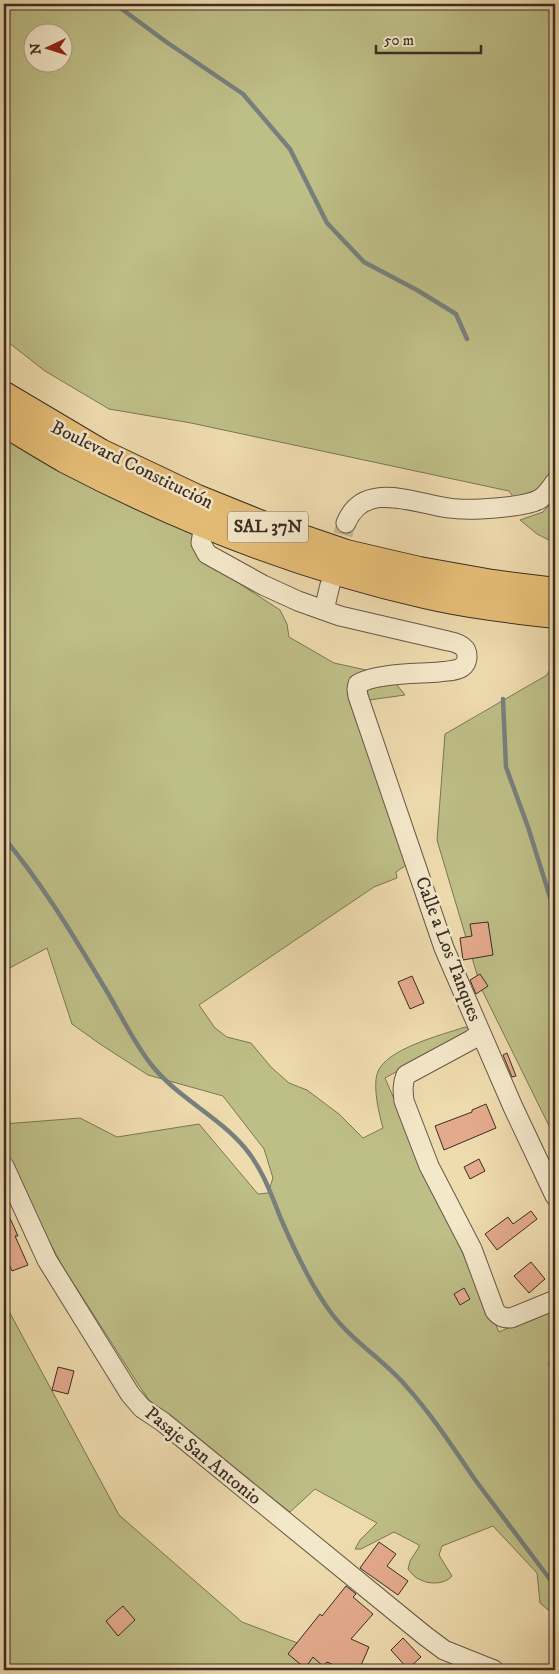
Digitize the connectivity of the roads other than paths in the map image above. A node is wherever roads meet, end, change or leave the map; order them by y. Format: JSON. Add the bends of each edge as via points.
{"nodes":[{"id":1,"x":4,"y":396,"type":"edge"},
{"id":2,"x":4,"y":422,"type":"edge"},
{"id":3,"x":555,"y":482,"type":"edge"},
{"id":4,"x":346,"y":523,"type":"tunnel mouth"},
{"id":5,"x":204,"y":524,"type":"junction"},
{"id":6,"x":330,"y":585,"type":"dead end"},
{"id":7,"x":555,"y":592,"type":"edge"},
{"id":8,"x":324,"y":610,"type":"junction"},
{"id":9,"x":555,"y":614,"type":"edge"},
{"id":10,"x":481,"y":1033,"type":"junction"},
{"id":11,"x":4,"y":1166,"type":"edge"},
{"id":12,"x":555,"y":1196,"type":"edge"},
{"id":13,"x":555,"y":1300,"type":"edge"},
{"id":14,"x":490,"y":1670,"type":"edge"}],
"edges":[{"from":1,"to":7,"type":"highway","name":"Boulevard Constitución","number":"SAL 37N","via":[[100,453],[264,526],[346,554],[419,571]]},
{"from":2,"to":5,"type":"highway","name":"Boulevard Constitución","number":"SAL 37N","via":[[65,458]]},
{"from":3,"to":4,"type":"street","via":[[538,500],[516,506],[458,509],[393,497],[368,499],[350,513]]},
{"from":5,"to":8,"type":"street","via":[[201,543],[207,554],[263,585]]},
{"from":5,"to":9,"type":"highway","name":"Boulevard Constitución","number":"SAL 37N","via":[[288,556],[381,584]]},
{"from":6,"to":8,"type":"street"},
{"from":8,"to":10,"type":"street","name":"Calle a Los Tanques","via":[[362,622],[458,643],[465,648],[466,662],[462,667],[373,678],[358,684],[357,689],[444,948]]},
{"from":10,"to":12,"type":"street","name":"Calle a Los Tanques"},
{"from":10,"to":13,"type":"street","via":[[406,1075],[404,1101],[428,1166],[472,1249],[494,1311],[498,1316],[511,1318]]},
{"from":11,"to":14,"type":"street","name":"Pasaje San Antonio","via":[[47,1260],[130,1394],[142,1408],[424,1635],[444,1650]]}]}
